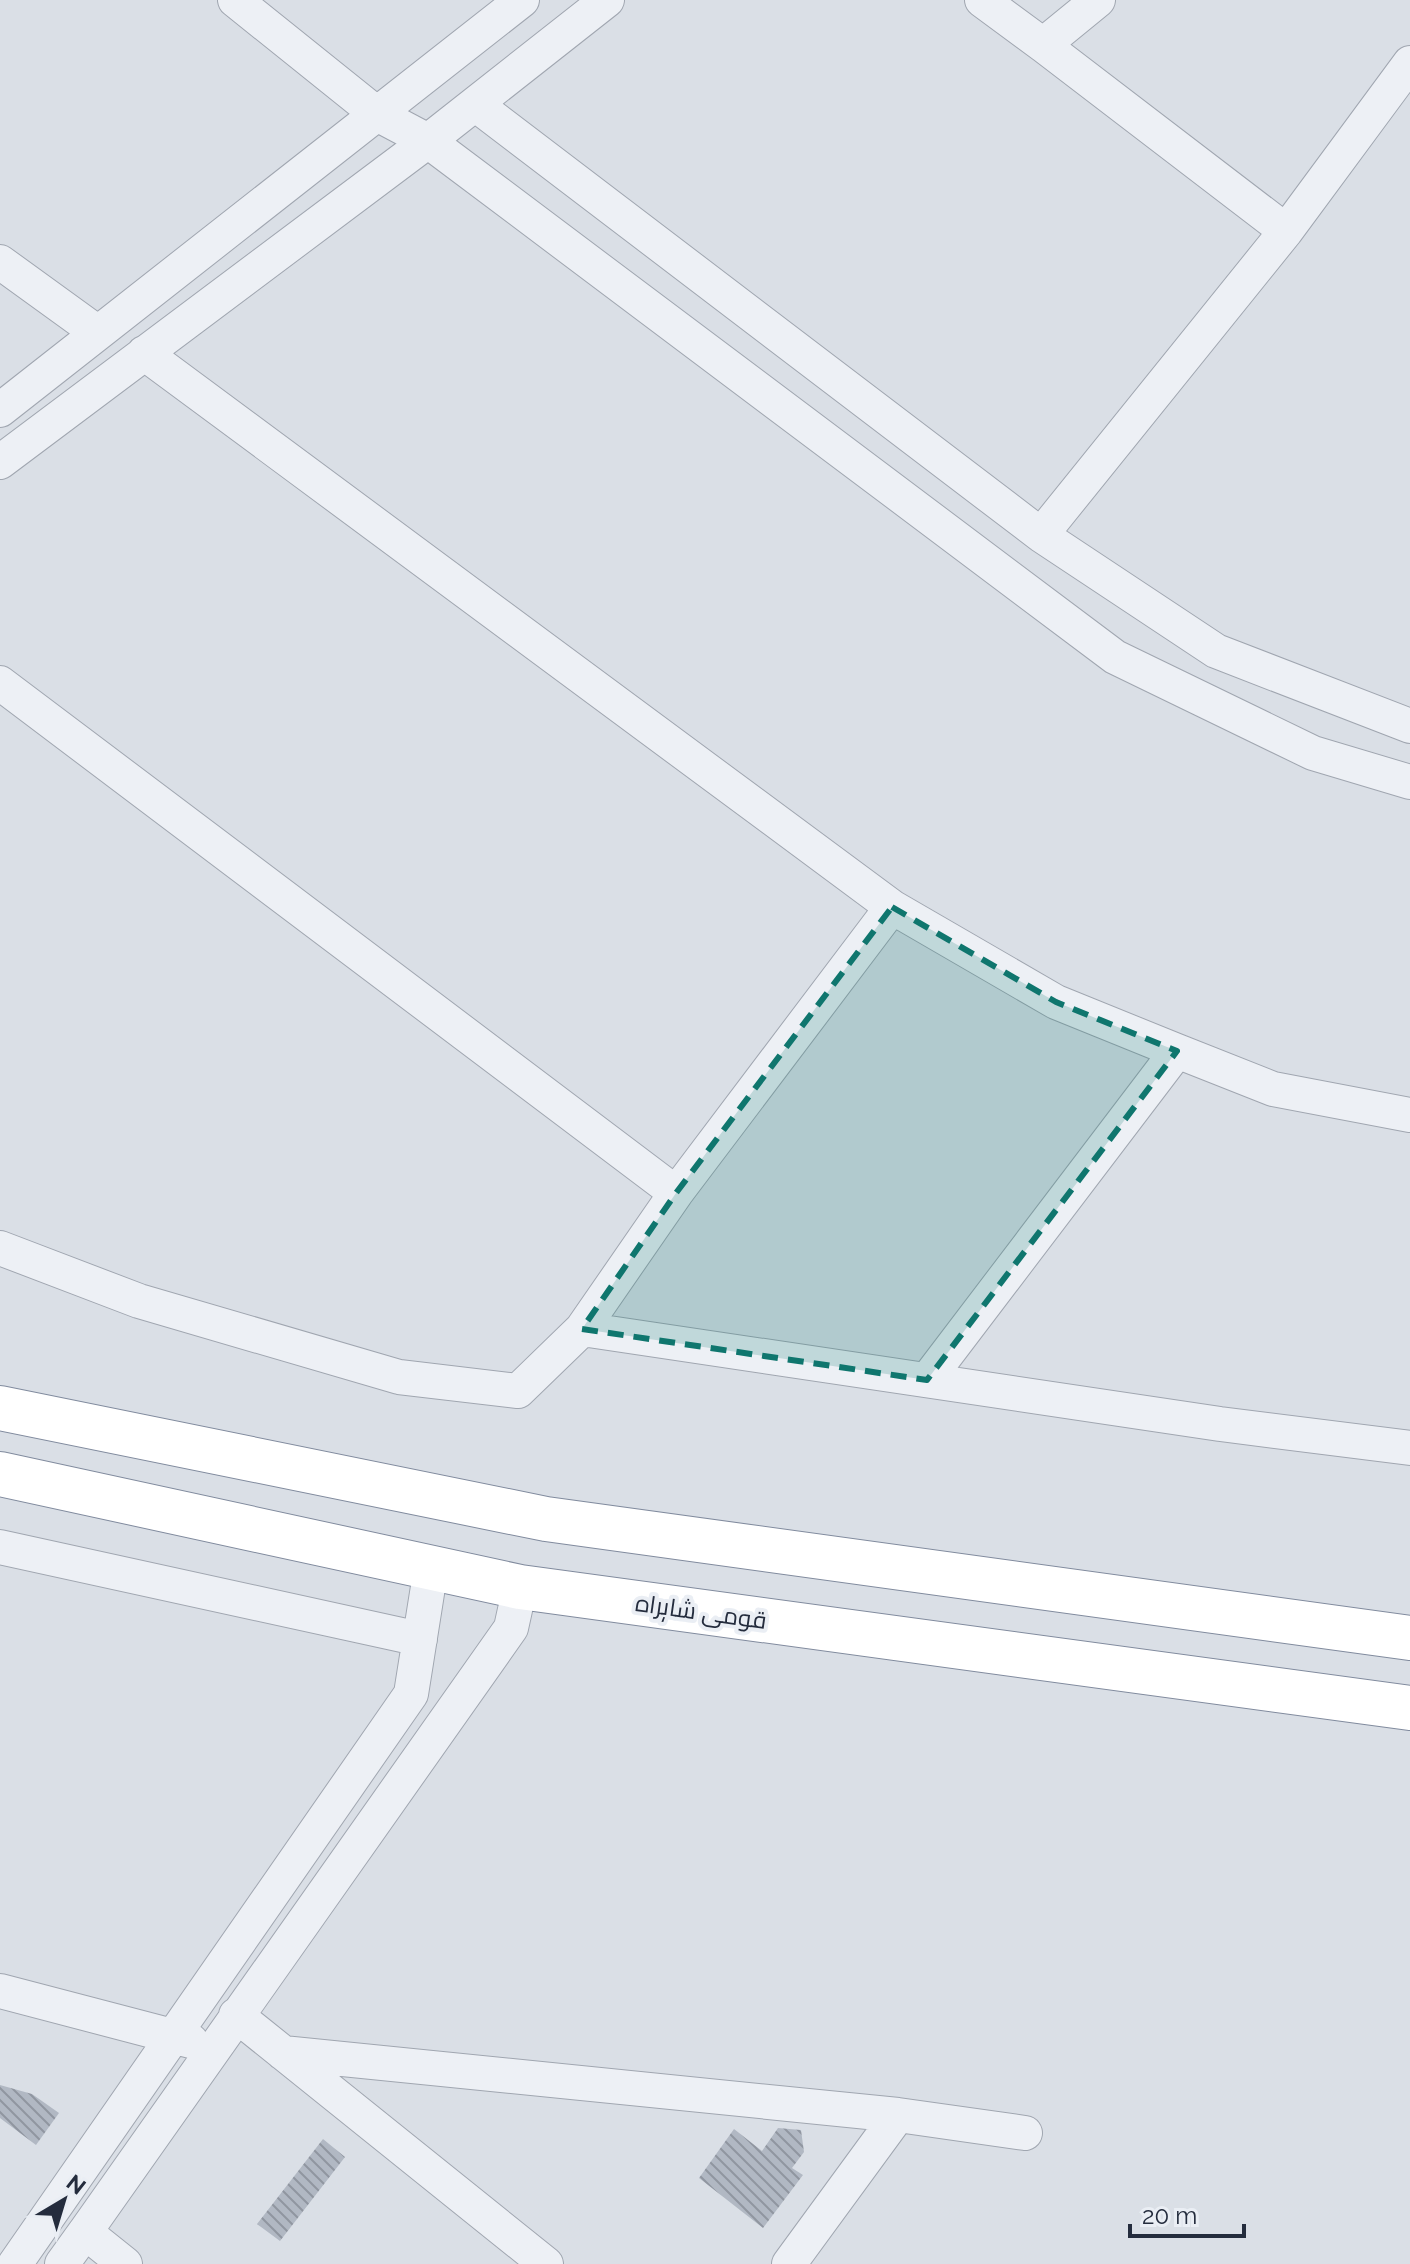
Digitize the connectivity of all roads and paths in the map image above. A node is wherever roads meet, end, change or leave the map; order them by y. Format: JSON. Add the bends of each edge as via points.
{"nodes":[{"id":1,"x":235,"y":0,"type":"edge"},
{"id":2,"x":522,"y":0,"type":"edge"},
{"id":3,"x":607,"y":0,"type":"edge"},
{"id":4,"x":982,"y":0,"type":"edge"},
{"id":5,"x":1098,"y":0,"type":"edge"},
{"id":6,"x":1043,"y":45,"type":"junction"},
{"id":7,"x":1410,"y":63,"type":"edge"},
{"id":8,"x":475,"y":104,"type":"junction"},
{"id":9,"x":377,"y":114,"type":"junction"},
{"id":10,"x":428,"y":141,"type":"junction"},
{"id":11,"x":1286,"y":231,"type":"junction"},
{"id":12,"x":0,"y":262,"type":"edge"},
{"id":13,"x":98,"y":333,"type":"junction"},
{"id":14,"x":144,"y":353,"type":"junction"},
{"id":15,"x":0,"y":410,"type":"edge"},
{"id":16,"x":0,"y":462,"type":"edge"},
{"id":17,"x":1041,"y":535,"type":"junction"},
{"id":18,"x":0,"y":683,"type":"edge"},
{"id":19,"x":1410,"y":726,"type":"edge"},
{"id":20,"x":1410,"y":782,"type":"edge"},
{"id":21,"x":892,"y":907,"type":"junction"},
{"id":22,"x":1177,"y":1051,"type":"junction"},
{"id":23,"x":1410,"y":1115,"type":"edge"},
{"id":24,"x":676,"y":1193,"type":"junction"},
{"id":25,"x":0,"y":1248,"type":"edge"},
{"id":26,"x":582,"y":1329,"type":"junction"},
{"id":27,"x":927,"y":1380,"type":"junction"},
{"id":28,"x":0,"y":1408,"type":"edge"},
{"id":29,"x":1410,"y":1448,"type":"edge"},
{"id":30,"x":0,"y":1474,"type":"edge"},
{"id":31,"x":0,"y":1547,"type":"edge"},
{"id":32,"x":431,"y":1568,"type":"junction"},
{"id":33,"x":520,"y":1587,"type":"junction"},
{"id":34,"x":1410,"y":1638,"type":"edge"},
{"id":35,"x":420,"y":1639,"type":"junction"},
{"id":36,"x":1410,"y":1708,"type":"edge"},
{"id":37,"x":0,"y":1991,"type":"edge"},
{"id":38,"x":236,"y":2015,"type":"junction"},
{"id":39,"x":172,"y":2034,"type":"junction"},
{"id":40,"x":214,"y":2049,"type":"junction"},
{"id":41,"x":283,"y":2053,"type":"junction"},
{"id":42,"x":898,"y":2115,"type":"junction"},
{"id":43,"x":1025,"y":2133,"type":"dead end"},
{"id":44,"x":85,"y":2232,"type":"junction"},
{"id":45,"x":15,"y":2264,"type":"edge"},
{"id":46,"x":62,"y":2264,"type":"edge"},
{"id":47,"x":125,"y":2264,"type":"edge"},
{"id":48,"x":546,"y":2264,"type":"edge"},
{"id":49,"x":789,"y":2264,"type":"edge"}],
"edges":[{"from":1,"to":9,"type":"street"},
{"from":2,"to":9,"type":"street"},
{"from":3,"to":8,"type":"street"},
{"from":4,"to":6,"type":"street"},
{"from":5,"to":6,"type":"street"},
{"from":6,"to":11,"type":"street"},
{"from":7,"to":11,"type":"street"},
{"from":8,"to":10,"type":"street"},
{"from":8,"to":17,"type":"street"},
{"from":9,"to":10,"type":"street"},
{"from":9,"to":13,"type":"street"},
{"from":10,"to":14,"type":"street"},
{"from":10,"to":20,"type":"street","via":[[1115,657],[1313,753]]},
{"from":11,"to":17,"type":"street"},
{"from":12,"to":13,"type":"street"},
{"from":13,"to":15,"type":"street"},
{"from":14,"to":16,"type":"street"},
{"from":14,"to":21,"type":"street"},
{"from":17,"to":19,"type":"street","via":[[1216,651]]},
{"from":18,"to":24,"type":"street"},
{"from":21,"to":22,"type":"street","via":[[1056,1002]]},
{"from":21,"to":24,"type":"street"},
{"from":22,"to":23,"type":"street","via":[[1273,1089]]},
{"from":22,"to":27,"type":"street"},
{"from":24,"to":26,"type":"street"},
{"from":25,"to":26,"type":"street","via":[[139,1301],[399,1377],[518,1391]]},
{"from":26,"to":27,"type":"street"},
{"from":27,"to":29,"type":"street"},
{"from":28,"to":34,"type":"highway","via":[[546,1519]]},
{"from":30,"to":32,"type":"highway","name":"قومی شاہراہ"},
{"from":31,"to":35,"type":"street"},
{"from":32,"to":33,"type":"highway","name":"قومی شاہراہ"},
{"from":32,"to":35,"type":"street"},
{"from":33,"to":36,"type":"highway","name":"قومی شاہراہ"},
{"from":33,"to":38,"type":"street","via":[[511,1628]]},
{"from":35,"to":39,"type":"street","via":[[411,1694]]},
{"from":37,"to":39,"type":"street"},
{"from":38,"to":40,"type":"street"},
{"from":38,"to":41,"type":"street"},
{"from":39,"to":40,"type":"street"},
{"from":39,"to":45,"type":"street"},
{"from":40,"to":44,"type":"street"},
{"from":41,"to":42,"type":"street"},
{"from":41,"to":48,"type":"street"},
{"from":42,"to":43,"type":"street"},
{"from":42,"to":49,"type":"street"},
{"from":44,"to":46,"type":"street"},
{"from":44,"to":47,"type":"street"}]}
